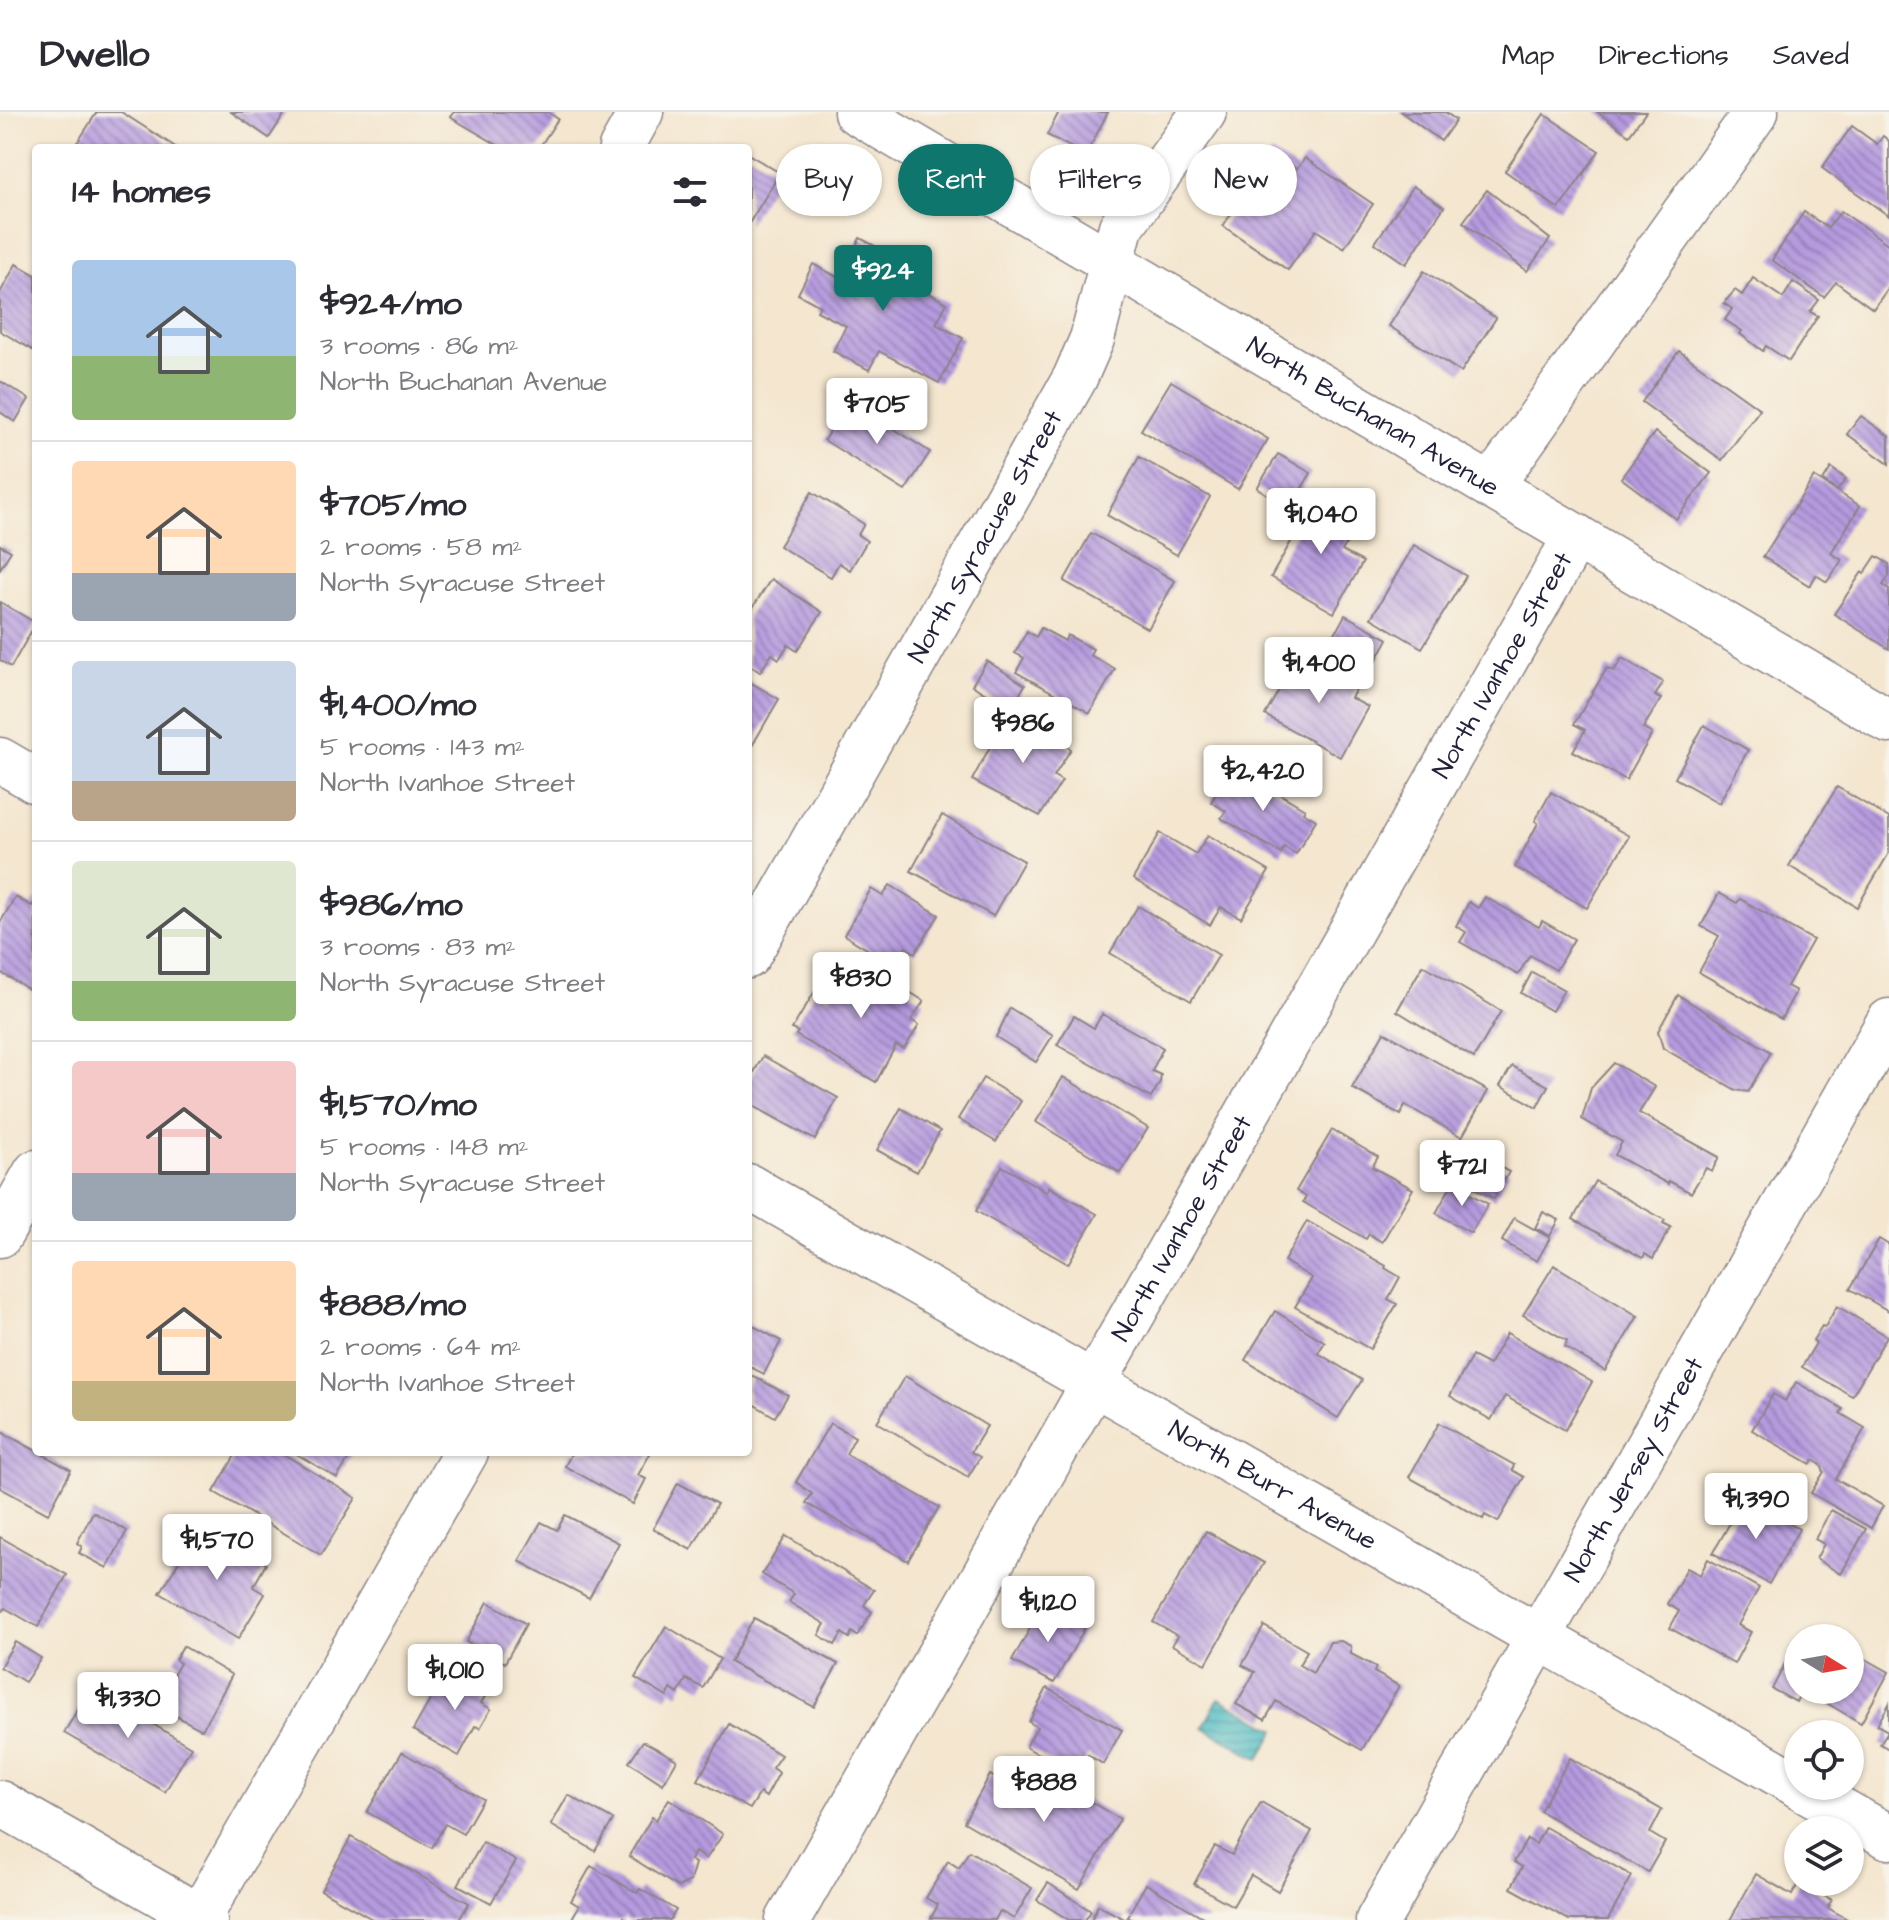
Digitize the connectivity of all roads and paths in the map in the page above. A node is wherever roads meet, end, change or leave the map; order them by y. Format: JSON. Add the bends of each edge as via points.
{"nodes":[{"id":1,"x":641,"y":112,"type":"edge"},
{"id":2,"x":856,"y":112,"type":"edge"},
{"id":3,"x":1204,"y":112,"type":"edge"},
{"id":4,"x":1756,"y":112,"type":"edge"},
{"id":5,"x":623,"y":144,"type":"edge"},
{"id":6,"x":1112,"y":263,"type":"junction"},
{"id":7,"x":1491,"y":486,"type":"junction"},
{"id":8,"x":1576,"y":536,"type":"junction"},
{"id":9,"x":1889,"y":721,"type":"edge"},
{"id":10,"x":0,"y":760,"type":"edge"},
{"id":11,"x":32,"y":779,"type":"edge"},
{"id":12,"x":752,"y":949,"type":"edge"},
{"id":13,"x":1889,"y":1021,"type":"edge"},
{"id":14,"x":32,"y":1179,"type":"edge"},
{"id":15,"x":752,"y":1188,"type":"edge"},
{"id":16,"x":0,"y":1235,"type":"edge"},
{"id":17,"x":1092,"y":1383,"type":"junction"},
{"id":18,"x":464,"y":1456,"type":"edge"},
{"id":19,"x":1540,"y":1637,"type":"junction"},
{"id":20,"x":1784,"y":1777,"type":"edge"},
{"id":21,"x":1824,"y":1800,"type":"edge"},
{"id":22,"x":0,"y":1803,"type":"edge"},
{"id":23,"x":1889,"y":1837,"type":"edge"},
{"id":24,"x":201,"y":1919,"type":"edge"},
{"id":25,"x":788,"y":1920,"type":"edge"},
{"id":26,"x":1378,"y":1920,"type":"edge"}],
"edges":[{"from":1,"to":5,"type":"street"},
{"from":2,"to":6,"type":"street","name":"North Buchanan Avenue"},
{"from":3,"to":6,"type":"street","name":"North Syracuse Street","via":[[1121,227]]},
{"from":4,"to":7,"type":"street"},
{"from":6,"to":7,"type":"street","name":"North Buchanan Avenue"},
{"from":6,"to":12,"type":"street","name":"North Syracuse Street","via":[[1092,339],[1075,378]]},
{"from":7,"to":8,"type":"street","name":"North Buchanan Avenue"},
{"from":8,"to":9,"type":"street","name":"North Buchanan Avenue"},
{"from":8,"to":17,"type":"street","name":"North Ivanhoe Street"},
{"from":10,"to":11,"type":"street"},
{"from":13,"to":19,"type":"street","name":"North Jersey Street"},
{"from":14,"to":16,"type":"street"},
{"from":15,"to":17,"type":"street","name":"North Burr Avenue"},
{"from":17,"to":19,"type":"street","name":"North Burr Avenue"},
{"from":17,"to":25,"type":"street","name":"North Ivanhoe Street"},
{"from":18,"to":24,"type":"street"},
{"from":19,"to":20,"type":"street","name":"North Burr Avenue"},
{"from":19,"to":26,"type":"street","name":"North Jersey Street"},
{"from":21,"to":23,"type":"street","name":"North Burr Avenue"},
{"from":22,"to":24,"type":"street"}]}
